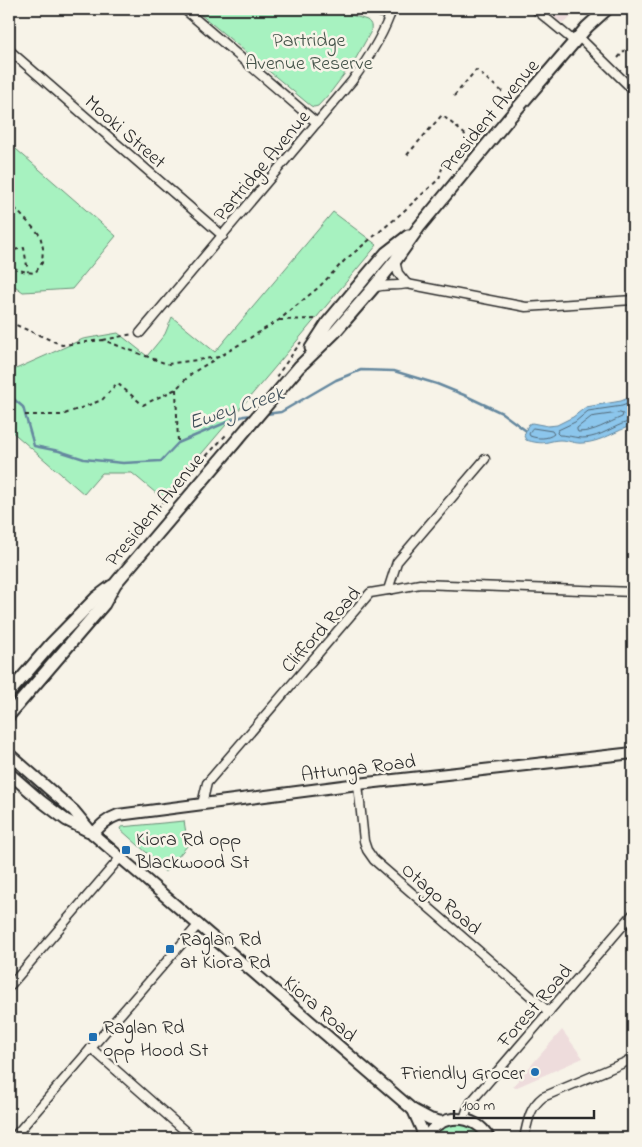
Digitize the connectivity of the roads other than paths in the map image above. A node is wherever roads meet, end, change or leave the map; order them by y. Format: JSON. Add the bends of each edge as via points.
{"nodes":[{"id":1,"x":184,"y":9,"type":"edge"},
{"id":2,"x":370,"y":9,"type":"edge"},
{"id":3,"x":535,"y":9,"type":"edge"},
{"id":4,"x":597,"y":9,"type":"edge"},
{"id":5,"x":607,"y":9,"type":"edge"},
{"id":6,"x":391,"y":12,"type":"edge"},
{"id":7,"x":587,"y":27,"type":"junction"},
{"id":8,"x":577,"y":39,"type":"junction"},
{"id":9,"x":9,"y":50,"type":"edge"},
{"id":10,"x":633,"y":90,"type":"edge"},
{"id":11,"x":318,"y":124,"type":"junction"},
{"id":12,"x":419,"y":227,"type":"junction"},
{"id":13,"x":223,"y":236,"type":"junction"},
{"id":14,"x":395,"y":261,"type":"junction"},
{"id":15,"x":407,"y":284,"type":"junction"},
{"id":16,"x":373,"y":288,"type":"junction"},
{"id":17,"x":633,"y":300,"type":"edge"},
{"id":18,"x":140,"y":333,"type":"road end"},
{"id":19,"x":299,"y":367,"type":"junction"},
{"id":20,"x":485,"y":459,"type":"dead end"},
{"id":21,"x":115,"y":584,"type":"junction"},
{"id":22,"x":388,"y":590,"type":"junction"},
{"id":23,"x":633,"y":592,"type":"edge"},
{"id":24,"x":9,"y":693,"type":"edge"},
{"id":25,"x":9,"y":715,"type":"edge"},
{"id":26,"x":633,"y":753,"type":"edge"},
{"id":27,"x":9,"y":754,"type":"edge"},
{"id":28,"x":9,"y":773,"type":"edge"},
{"id":29,"x":358,"y":784,"type":"junction"},
{"id":30,"x":202,"y":804,"type":"junction"},
{"id":31,"x":93,"y":834,"type":"junction"},
{"id":32,"x":120,"y":858,"type":"junction"},
{"id":33,"x":633,"y":914,"type":"edge"},
{"id":34,"x":199,"y":924,"type":"junction"},
{"id":35,"x":9,"y":987,"type":"edge"},
{"id":36,"x":549,"y":1012,"type":"junction"},
{"id":37,"x":91,"y":1048,"type":"junction"},
{"id":38,"x":633,"y":1059,"type":"edge"},
{"id":39,"x":413,"y":1110,"type":"junction"},
{"id":40,"x":464,"y":1119,"type":"junction"},
{"id":41,"x":442,"y":1122,"type":"junction"},
{"id":42,"x":13,"y":1138,"type":"edge"},
{"id":43,"x":193,"y":1138,"type":"edge"},
{"id":44,"x":425,"y":1138,"type":"edge"},
{"id":45,"x":489,"y":1138,"type":"edge"},
{"id":46,"x":524,"y":1138,"type":"edge"}],
"edges":[{"from":1,"to":11,"type":"street"},
{"from":2,"to":6,"type":"street"},
{"from":3,"to":8,"type":"street"},
{"from":4,"to":7,"type":"main road","name":"President Avenue"},
{"from":5,"to":7,"type":"main road","name":"President Avenue"},
{"from":6,"to":11,"type":"street","name":"Partridge Avenue","via":[[363,67]]},
{"from":7,"to":8,"type":"main road","name":"President Avenue"},
{"from":8,"to":10,"type":"street"},
{"from":8,"to":12,"type":"main road","name":"President Avenue"},
{"from":9,"to":13,"type":"street","name":"Mooki Street"},
{"from":11,"to":13,"type":"street","name":"Partridge Avenue"},
{"from":12,"to":14,"type":"main road","name":"President Avenue"},
{"from":12,"to":19,"type":"main road","name":"President Avenue","via":[[386,253],[328,322]]},
{"from":13,"to":18,"type":"street","name":"Partridge Avenue"},
{"from":14,"to":15,"type":"street","via":[[398,273]]},
{"from":14,"to":16,"type":"main road","name":"President Avenue"},
{"from":15,"to":16,"type":"street"},
{"from":15,"to":17,"type":"street","via":[[531,307]]},
{"from":16,"to":19,"type":"main road","name":"President Avenue"},
{"from":19,"to":21,"type":"main road","name":"President Avenue"},
{"from":20,"to":22,"type":"street","name":"Clifford Road","via":[[397,562]]},
{"from":21,"to":24,"type":"main road","name":"President Avenue","via":[[96,598],[52,643]]},
{"from":21,"to":25,"type":"main road","name":"President Avenue","via":[[104,604]]},
{"from":22,"to":23,"type":"street","via":[[420,584]]},
{"from":22,"to":30,"type":"street","name":"Clifford Road","via":[[370,593],[207,783]]},
{"from":26,"to":29,"type":"street","name":"Attunga Road"},
{"from":27,"to":31,"type":"street","name":"Kiora Road","via":[[74,811]]},
{"from":28,"to":31,"type":"street","name":"Kiora Road","via":[[66,820]]},
{"from":29,"to":30,"type":"street","name":"Attunga Road"},
{"from":29,"to":36,"type":"street","name":"Otago Road","via":[[364,841],[374,860]]},
{"from":30,"to":31,"type":"street","name":"Attunga Road","via":[[118,815],[102,823]]},
{"from":31,"to":32,"type":"street","name":"Kiora Road"},
{"from":32,"to":34,"type":"street","name":"Kiora Road"},
{"from":32,"to":35,"type":"street"},
{"from":33,"to":36,"type":"street","name":"Forest Road"},
{"from":34,"to":37,"type":"street"},
{"from":34,"to":39,"type":"street","name":"Kiora Road"},
{"from":36,"to":40,"type":"street","name":"Forest Road","via":[[471,1102]]},
{"from":37,"to":42,"type":"street"},
{"from":37,"to":43,"type":"street"},
{"from":38,"to":46,"type":"street","via":[[543,1097],[530,1112]]},
{"from":39,"to":41,"type":"street","name":"Kiora Road"},
{"from":39,"to":44,"type":"street","name":"Kiora Road"},
{"from":40,"to":41,"type":"street"},
{"from":40,"to":45,"type":"street","via":[[480,1126]]},
{"from":41,"to":44,"type":"street"}]}
